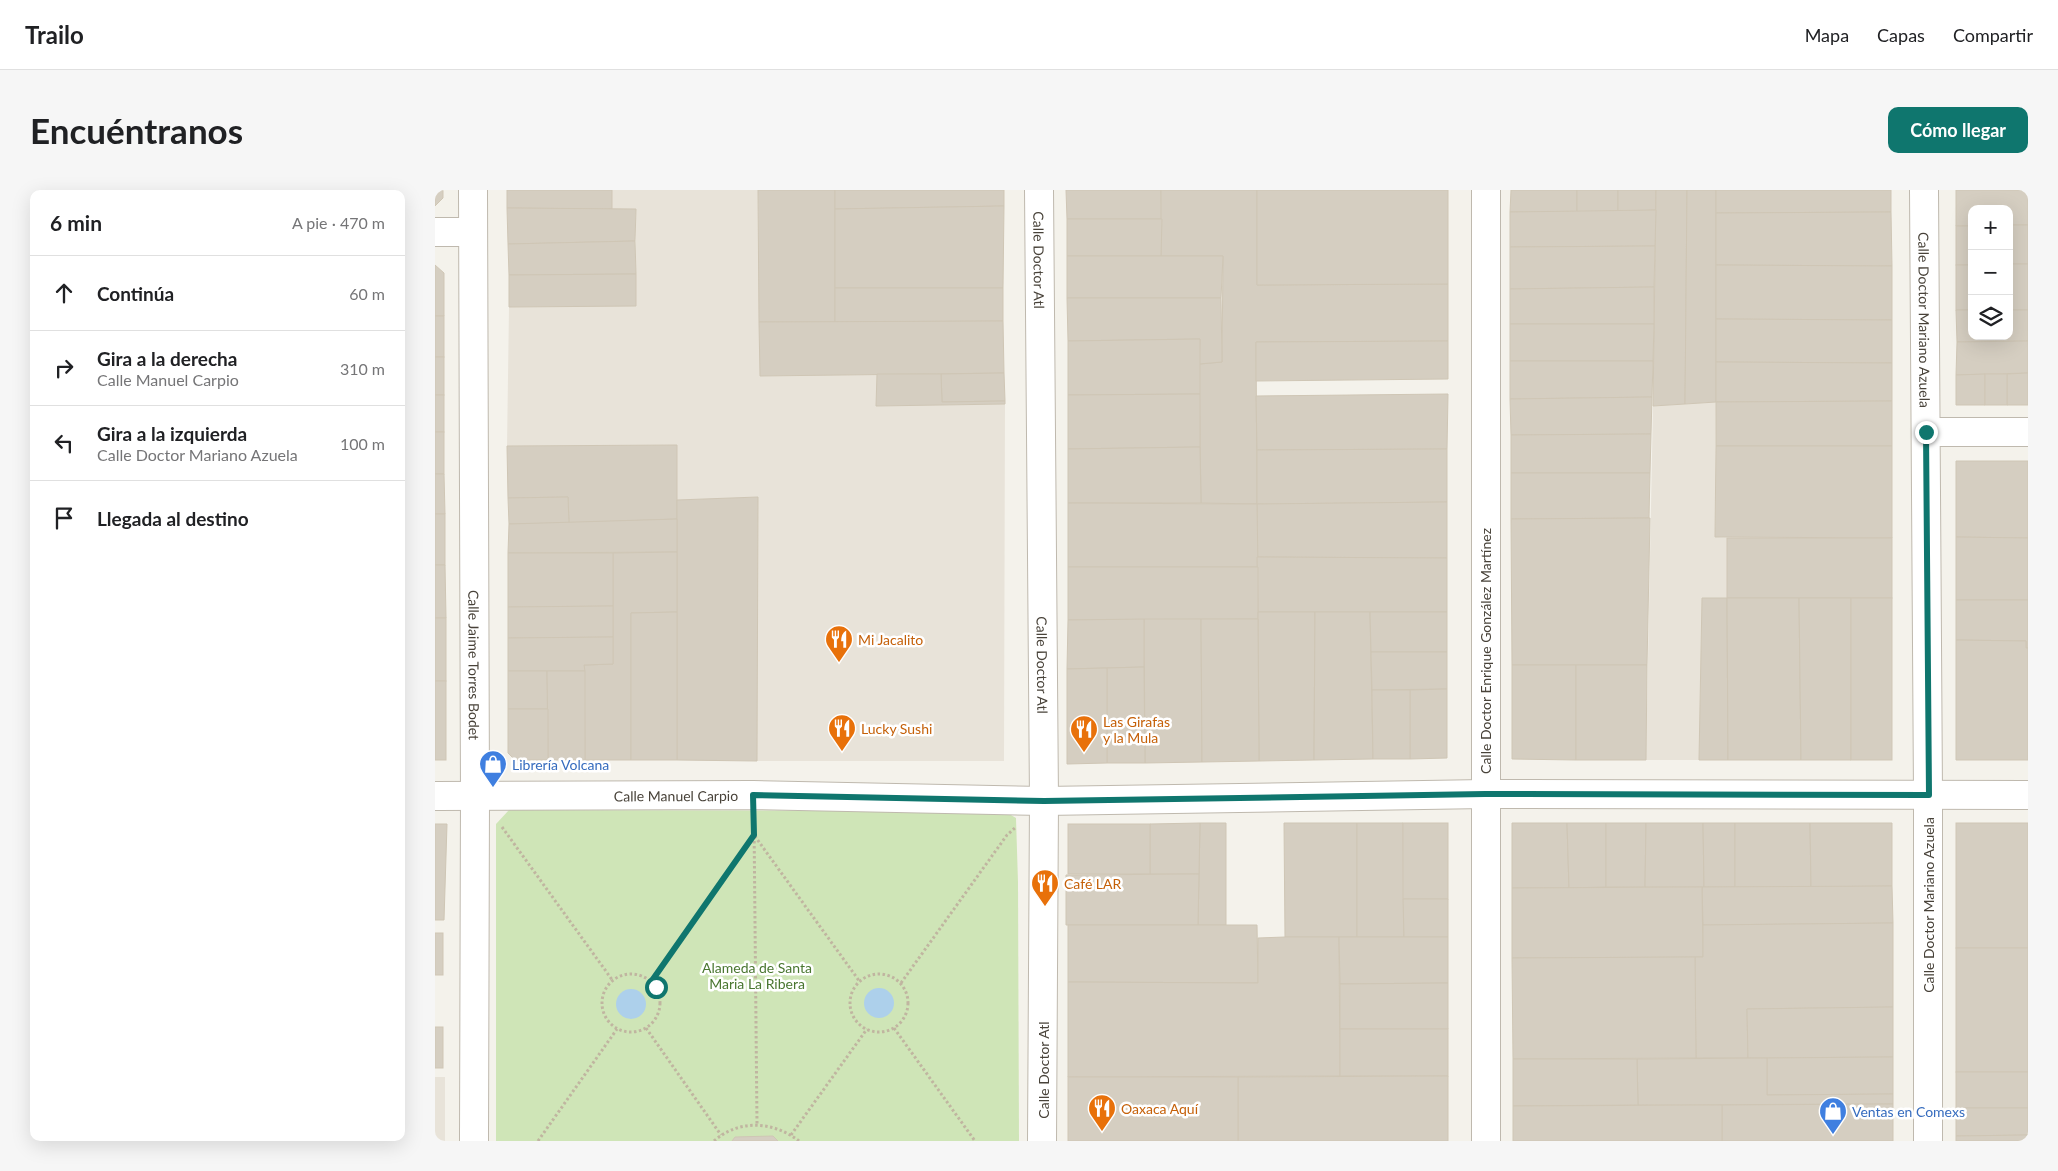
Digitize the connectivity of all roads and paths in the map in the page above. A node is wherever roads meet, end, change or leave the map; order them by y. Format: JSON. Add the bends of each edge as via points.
{"nodes":[{"id":1,"x":473,"y":190,"type":"edge"},
{"id":2,"x":1039,"y":190,"type":"edge"},
{"id":3,"x":1485,"y":190,"type":"edge"},
{"id":4,"x":1924,"y":190,"type":"edge"},
{"id":5,"x":435,"y":232,"type":"edge"},
{"id":6,"x":473,"y":232,"type":"junction"},
{"id":7,"x":1926,"y":432,"type":"junction"},
{"id":8,"x":2028,"y":432,"type":"edge"},
{"id":9,"x":1485,"y":794,"type":"junction"},
{"id":10,"x":753,"y":795,"type":"junction"},
{"id":11,"x":1929,"y":795,"type":"junction"},
{"id":12,"x":2028,"y":795,"type":"edge"},
{"id":13,"x":435,"y":796,"type":"edge"},
{"id":14,"x":475,"y":797,"type":"junction"},
{"id":15,"x":1044,"y":801,"type":"junction"},
{"id":16,"x":754,"y":835,"type":"junction"},
{"id":17,"x":613,"y":981,"type":"junction"},
{"id":18,"x":651,"y":982,"type":"junction"},
{"id":19,"x":860,"y":982,"type":"junction"},
{"id":20,"x":901,"y":983,"type":"junction"},
{"id":21,"x":646,"y":1028,"type":"junction"},
{"id":22,"x":894,"y":1028,"type":"junction"},
{"id":23,"x":617,"y":1029,"type":"junction"},
{"id":24,"x":867,"y":1029,"type":"junction"},
{"id":25,"x":757,"y":1124,"type":"junction"},
{"id":26,"x":721,"y":1135,"type":"junction"},
{"id":27,"x":791,"y":1135,"type":"junction"},
{"id":28,"x":474,"y":1141,"type":"edge"},
{"id":29,"x":538,"y":1141,"type":"edge"},
{"id":30,"x":714,"y":1141,"type":"edge"},
{"id":31,"x":799,"y":1141,"type":"edge"},
{"id":32,"x":975,"y":1141,"type":"edge"},
{"id":33,"x":1042,"y":1141,"type":"edge"},
{"id":34,"x":1486,"y":1141,"type":"edge"},
{"id":35,"x":1928,"y":1141,"type":"edge"}],
"edges":[{"from":1,"to":6,"type":"street","name":"Calle Jaime Torres Bodet"},
{"from":2,"to":15,"type":"street","name":"Calle Doctor Atl"},
{"from":3,"to":9,"type":"street","name":"Calle Doctor Enrique González Martínez"},
{"from":4,"to":7,"type":"street","name":"Calle Doctor Mariano Azuela"},
{"from":5,"to":6,"type":"street"},
{"from":6,"to":14,"type":"street","name":"Calle Jaime Torres Bodet"},
{"from":7,"to":8,"type":"street"},
{"from":7,"to":11,"type":"street","name":"Calle Doctor Mariano Azuela"},
{"from":9,"to":11,"type":"street","name":"Calle Manuel Carpio"},
{"from":9,"to":15,"type":"street","name":"Calle Manuel Carpio"},
{"from":9,"to":34,"type":"street","name":"Calle Doctor Enrique González Martínez"},
{"from":10,"to":14,"type":"street","name":"Calle Manuel Carpio"},
{"from":10,"to":15,"type":"street","name":"Calle Manuel Carpio"},
{"from":10,"to":16,"type":"path"},
{"from":11,"to":12,"type":"street","name":"Calle Manuel Carpio"},
{"from":11,"to":35,"type":"street","name":"Calle Doctor Mariano Azuela"},
{"from":13,"to":14,"type":"street","name":"Calle Manuel Carpio"},
{"from":14,"to":17,"type":"path","via":[[509,835]]},
{"from":14,"to":28,"type":"street","name":"Calle Jaime Torres Bodet"},
{"from":15,"to":20,"type":"path","via":[[1007,835]]},
{"from":15,"to":33,"type":"street","name":"Calle Doctor Atl"},
{"from":16,"to":18,"type":"path"},
{"from":16,"to":19,"type":"path"},
{"from":16,"to":25,"type":"path"},
{"from":17,"to":18,"type":"path","via":[[631,975]]},
{"from":17,"to":23,"type":"path","via":[[603,997],[602,1006],[610,1023]]},
{"from":18,"to":21,"type":"path","via":[[656,987],[660,1002],[656,1017]]},
{"from":19,"to":20,"type":"path","via":[[866,977],[881,974]]},
{"from":19,"to":24,"type":"path","via":[[851,995],[851,1011],[860,1025]]},
{"from":20,"to":22,"type":"path","via":[[909,1004],[904,1018]]},
{"from":21,"to":23,"type":"path","via":[[629,1032]]},
{"from":21,"to":26,"type":"path"},
{"from":22,"to":24,"type":"path","via":[[880,1032]]},
{"from":22,"to":32,"type":"path"},
{"from":23,"to":29,"type":"path"},
{"from":24,"to":27,"type":"path"},
{"from":25,"to":26,"type":"path"},
{"from":25,"to":27,"type":"path"},
{"from":26,"to":30,"type":"path"},
{"from":27,"to":31,"type":"path"}]}
